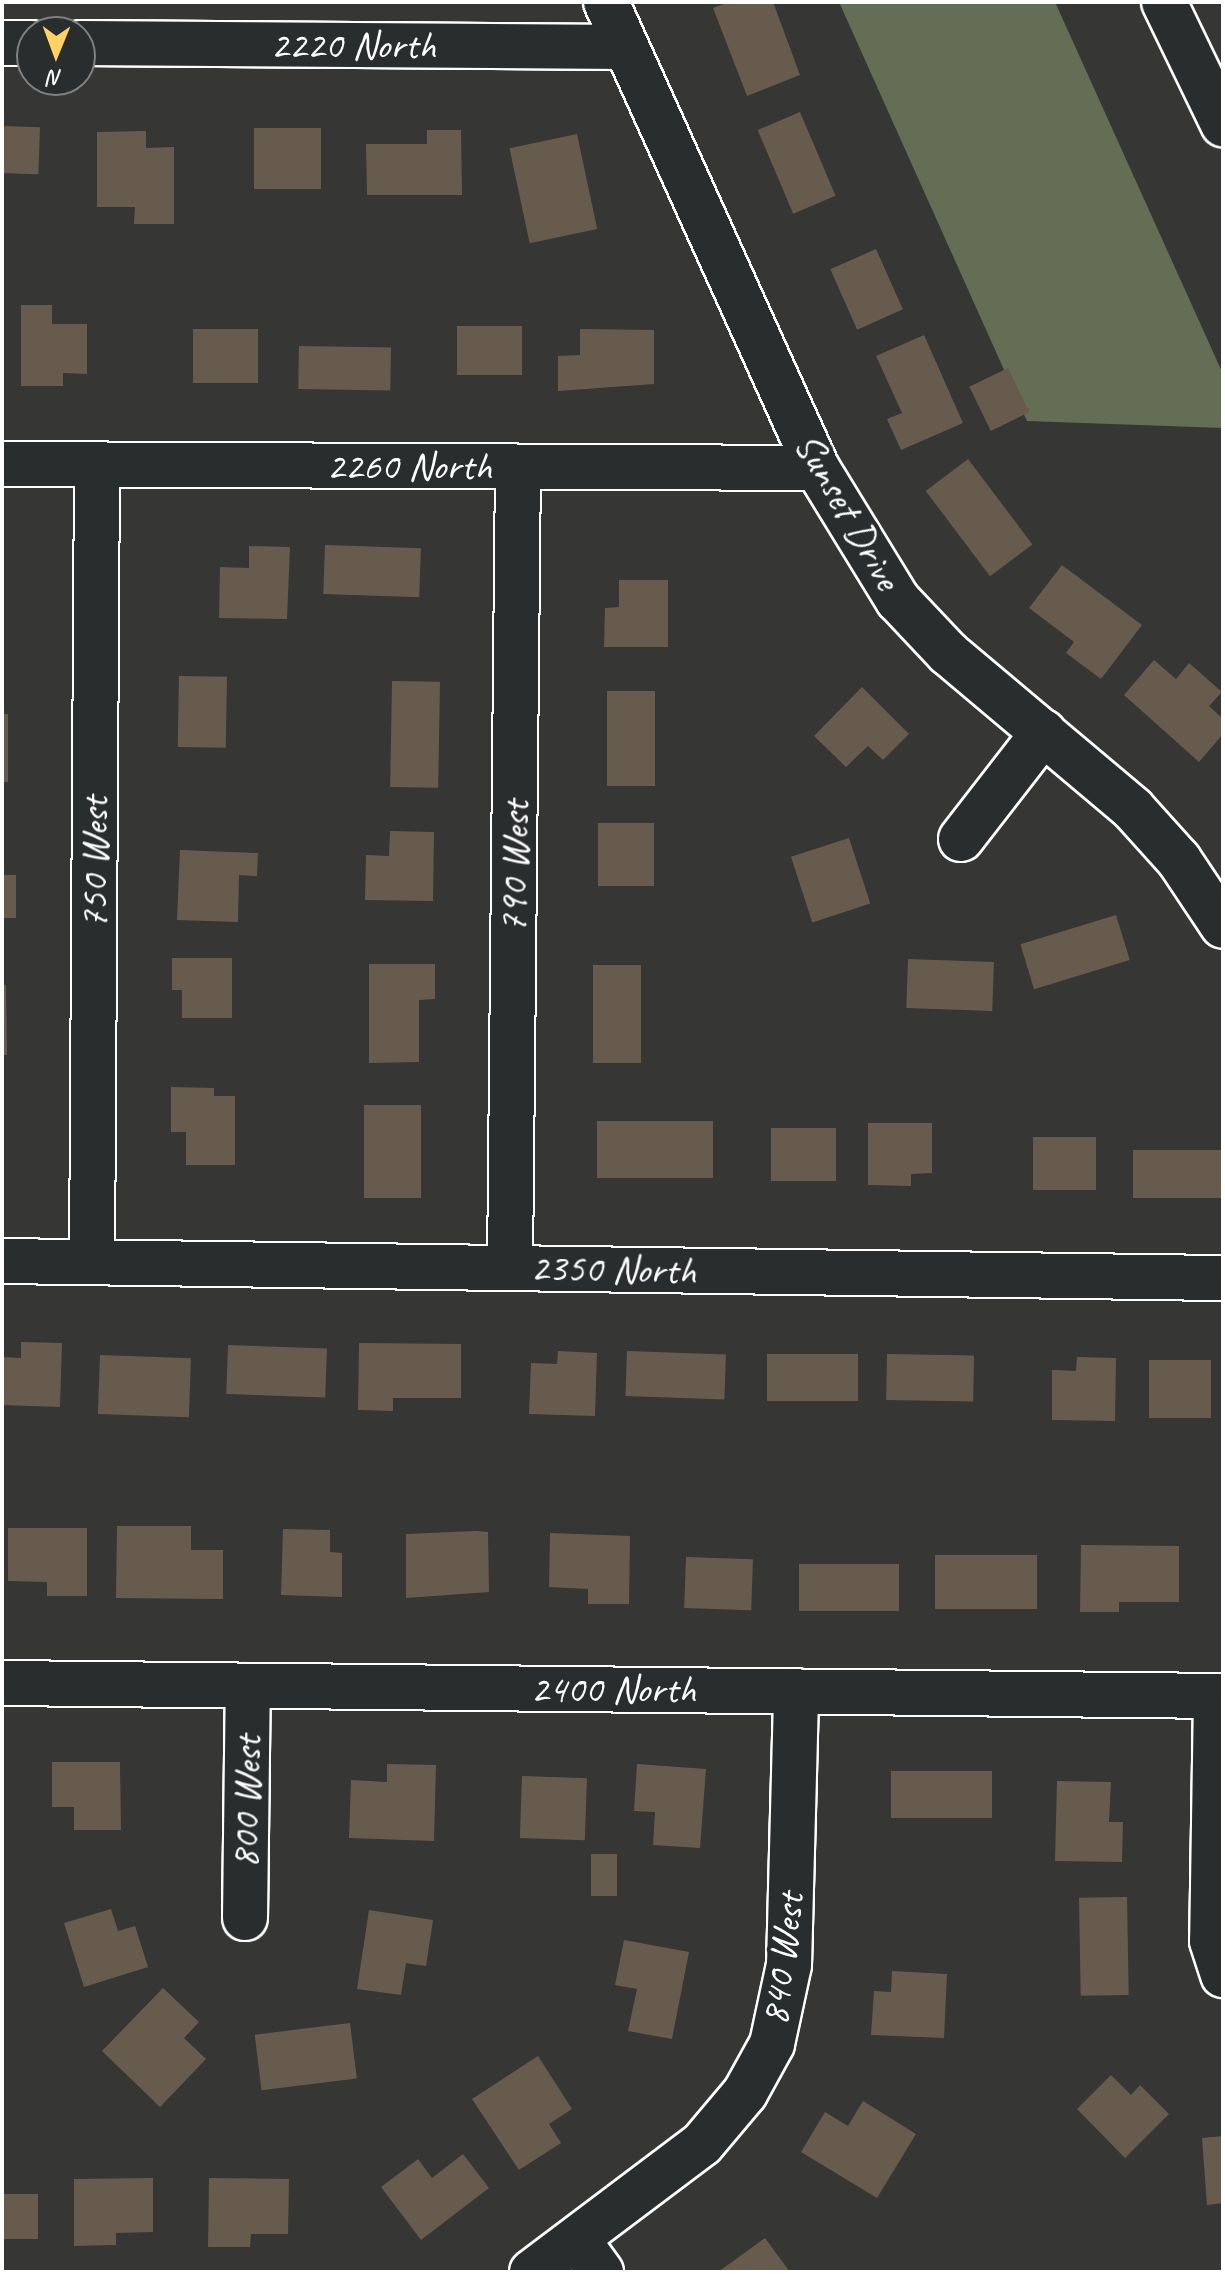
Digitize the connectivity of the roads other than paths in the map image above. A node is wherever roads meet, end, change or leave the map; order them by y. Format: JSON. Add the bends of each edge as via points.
{"nodes":[{"id":1,"x":606,"y":2,"type":"edge"},
{"id":2,"x":1164,"y":2,"type":"edge"},
{"id":3,"x":96,"y":43,"type":"edge"},
{"id":4,"x":626,"y":47,"type":"junction"},
{"id":5,"x":1223,"y":124,"type":"edge"},
{"id":6,"x":2,"y":464,"type":"edge"},
{"id":7,"x":97,"y":465,"type":"junction"},
{"id":8,"x":518,"y":467,"type":"junction"},
{"id":9,"x":817,"y":468,"type":"junction"},
{"id":10,"x":1044,"y":732,"type":"junction"},
{"id":11,"x":961,"y":839,"type":"dead end"},
{"id":12,"x":1223,"y":926,"type":"edge"},
{"id":13,"x":2,"y":1261,"type":"edge"},
{"id":14,"x":92,"y":1261,"type":"junction"},
{"id":15,"x":510,"y":1268,"type":"junction"},
{"id":16,"x":1223,"y":1278,"type":"edge"},
{"id":17,"x":2,"y":1683,"type":"edge"},
{"id":18,"x":248,"y":1686,"type":"junction"},
{"id":19,"x":796,"y":1691,"type":"junction"},
{"id":20,"x":1220,"y":1696,"type":"edge"},
{"id":21,"x":245,"y":1918,"type":"dead end"},
{"id":22,"x":1223,"y":1975,"type":"edge"},
{"id":23,"x":589,"y":2255,"type":"edge"},
{"id":24,"x":532,"y":2272,"type":"edge"}],
"edges":[{"from":1,"to":4,"type":"street","name":"Sunset Drive"},
{"from":2,"to":5,"type":"street"},
{"from":3,"to":4,"type":"street","name":"2220 North"},
{"from":4,"to":9,"type":"street","name":"Sunset Drive"},
{"from":6,"to":7,"type":"street","name":"2260 North"},
{"from":7,"to":8,"type":"street","name":"2260 North"},
{"from":7,"to":14,"type":"street","name":"750 West"},
{"from":8,"to":9,"type":"street","name":"2260 North"},
{"from":8,"to":15,"type":"street","name":"790 West"},
{"from":9,"to":10,"type":"street","name":"Sunset Drive","via":[[898,600],[948,653]]},
{"from":10,"to":11,"type":"street"},
{"from":10,"to":12,"type":"street","name":"Sunset Drive","via":[[1133,809],[1179,860]]},
{"from":13,"to":14,"type":"street","name":"2350 North"},
{"from":14,"to":15,"type":"street","name":"2350 North"},
{"from":15,"to":16,"type":"street","name":"2350 North"},
{"from":17,"to":18,"type":"street","name":"2400 North"},
{"from":18,"to":19,"type":"street","name":"2400 North"},
{"from":18,"to":21,"type":"street","name":"800 West"},
{"from":19,"to":20,"type":"street","name":"2400 North"},
{"from":19,"to":23,"type":"street","name":"840 West","via":[[789,1965],[772,2044],[745,2093],[702,2144]]},
{"from":20,"to":22,"type":"street","via":[[1212,1941]]},
{"from":23,"to":24,"type":"street","name":"840 West"}]}
